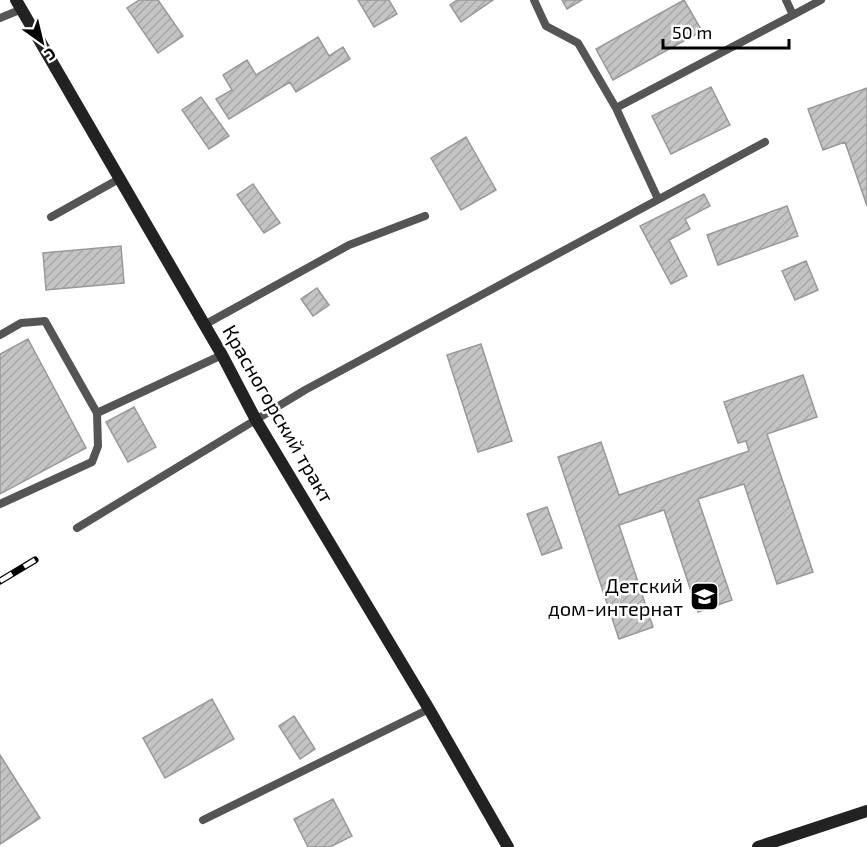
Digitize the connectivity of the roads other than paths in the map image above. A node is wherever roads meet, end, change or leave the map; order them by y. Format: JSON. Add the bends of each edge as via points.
{"nodes":[{"id":1,"x":534,"y":0,"type":"edge"},
{"id":2,"x":786,"y":0,"type":"edge"},
{"id":3,"x":822,"y":0,"type":"edge"},
{"id":4,"x":19,"y":5,"type":"edge"},
{"id":5,"x":793,"y":15,"type":"junction"},
{"id":6,"x":0,"y":18,"type":"edge"},
{"id":7,"x":616,"y":108,"type":"junction"},
{"id":8,"x":765,"y":141,"type":"dead end"},
{"id":9,"x":119,"y":179,"type":"junction"},
{"id":10,"x":658,"y":199,"type":"junction"},
{"id":11,"x":425,"y":216,"type":"dead end"},
{"id":12,"x":51,"y":218,"type":"dead end"},
{"id":13,"x":204,"y":325,"type":"junction"},
{"id":14,"x":0,"y":334,"type":"edge"},
{"id":15,"x":222,"y":355,"type":"junction"},
{"id":16,"x":97,"y":414,"type":"junction"},
{"id":17,"x":256,"y":420,"type":"junction"},
{"id":18,"x":0,"y":504,"type":"edge"},
{"id":19,"x":77,"y":528,"type":"dead end"},
{"id":20,"x":429,"y":710,"type":"junction"},
{"id":21,"x":867,"y":812,"type":"edge"},
{"id":22,"x":203,"y":820,"type":"dead end"},
{"id":23,"x":508,"y":847,"type":"edge"},
{"id":24,"x":758,"y":847,"type":"edge"}],
"edges":[{"from":1,"to":7,"type":"lane","via":[[546,26],[578,43]]},
{"from":2,"to":5,"type":"lane"},
{"from":3,"to":5,"type":"lane"},
{"from":4,"to":6,"type":"lane"},
{"from":4,"to":9,"type":"main road","name":"Красногорский тракт"},
{"from":5,"to":7,"type":"lane"},
{"from":7,"to":10,"type":"lane"},
{"from":8,"to":10,"type":"lane"},
{"from":9,"to":12,"type":"lane"},
{"from":9,"to":13,"type":"main road","name":"Красногорский тракт"},
{"from":10,"to":17,"type":"lane"},
{"from":11,"to":13,"type":"lane","via":[[349,245]]},
{"from":13,"to":15,"type":"main road","name":"Красногорский тракт"},
{"from":14,"to":16,"type":"lane","via":[[21,323],[45,321]]},
{"from":15,"to":16,"type":"lane"},
{"from":15,"to":17,"type":"main road","name":"Красногорский тракт"},
{"from":16,"to":18,"type":"lane","via":[[98,446],[92,462]]},
{"from":17,"to":19,"type":"lane"},
{"from":17,"to":20,"type":"main road","name":"Красногорский тракт"},
{"from":20,"to":22,"type":"lane"},
{"from":20,"to":23,"type":"main road","name":"Красногорский тракт"},
{"from":21,"to":24,"type":"main road"}]}
